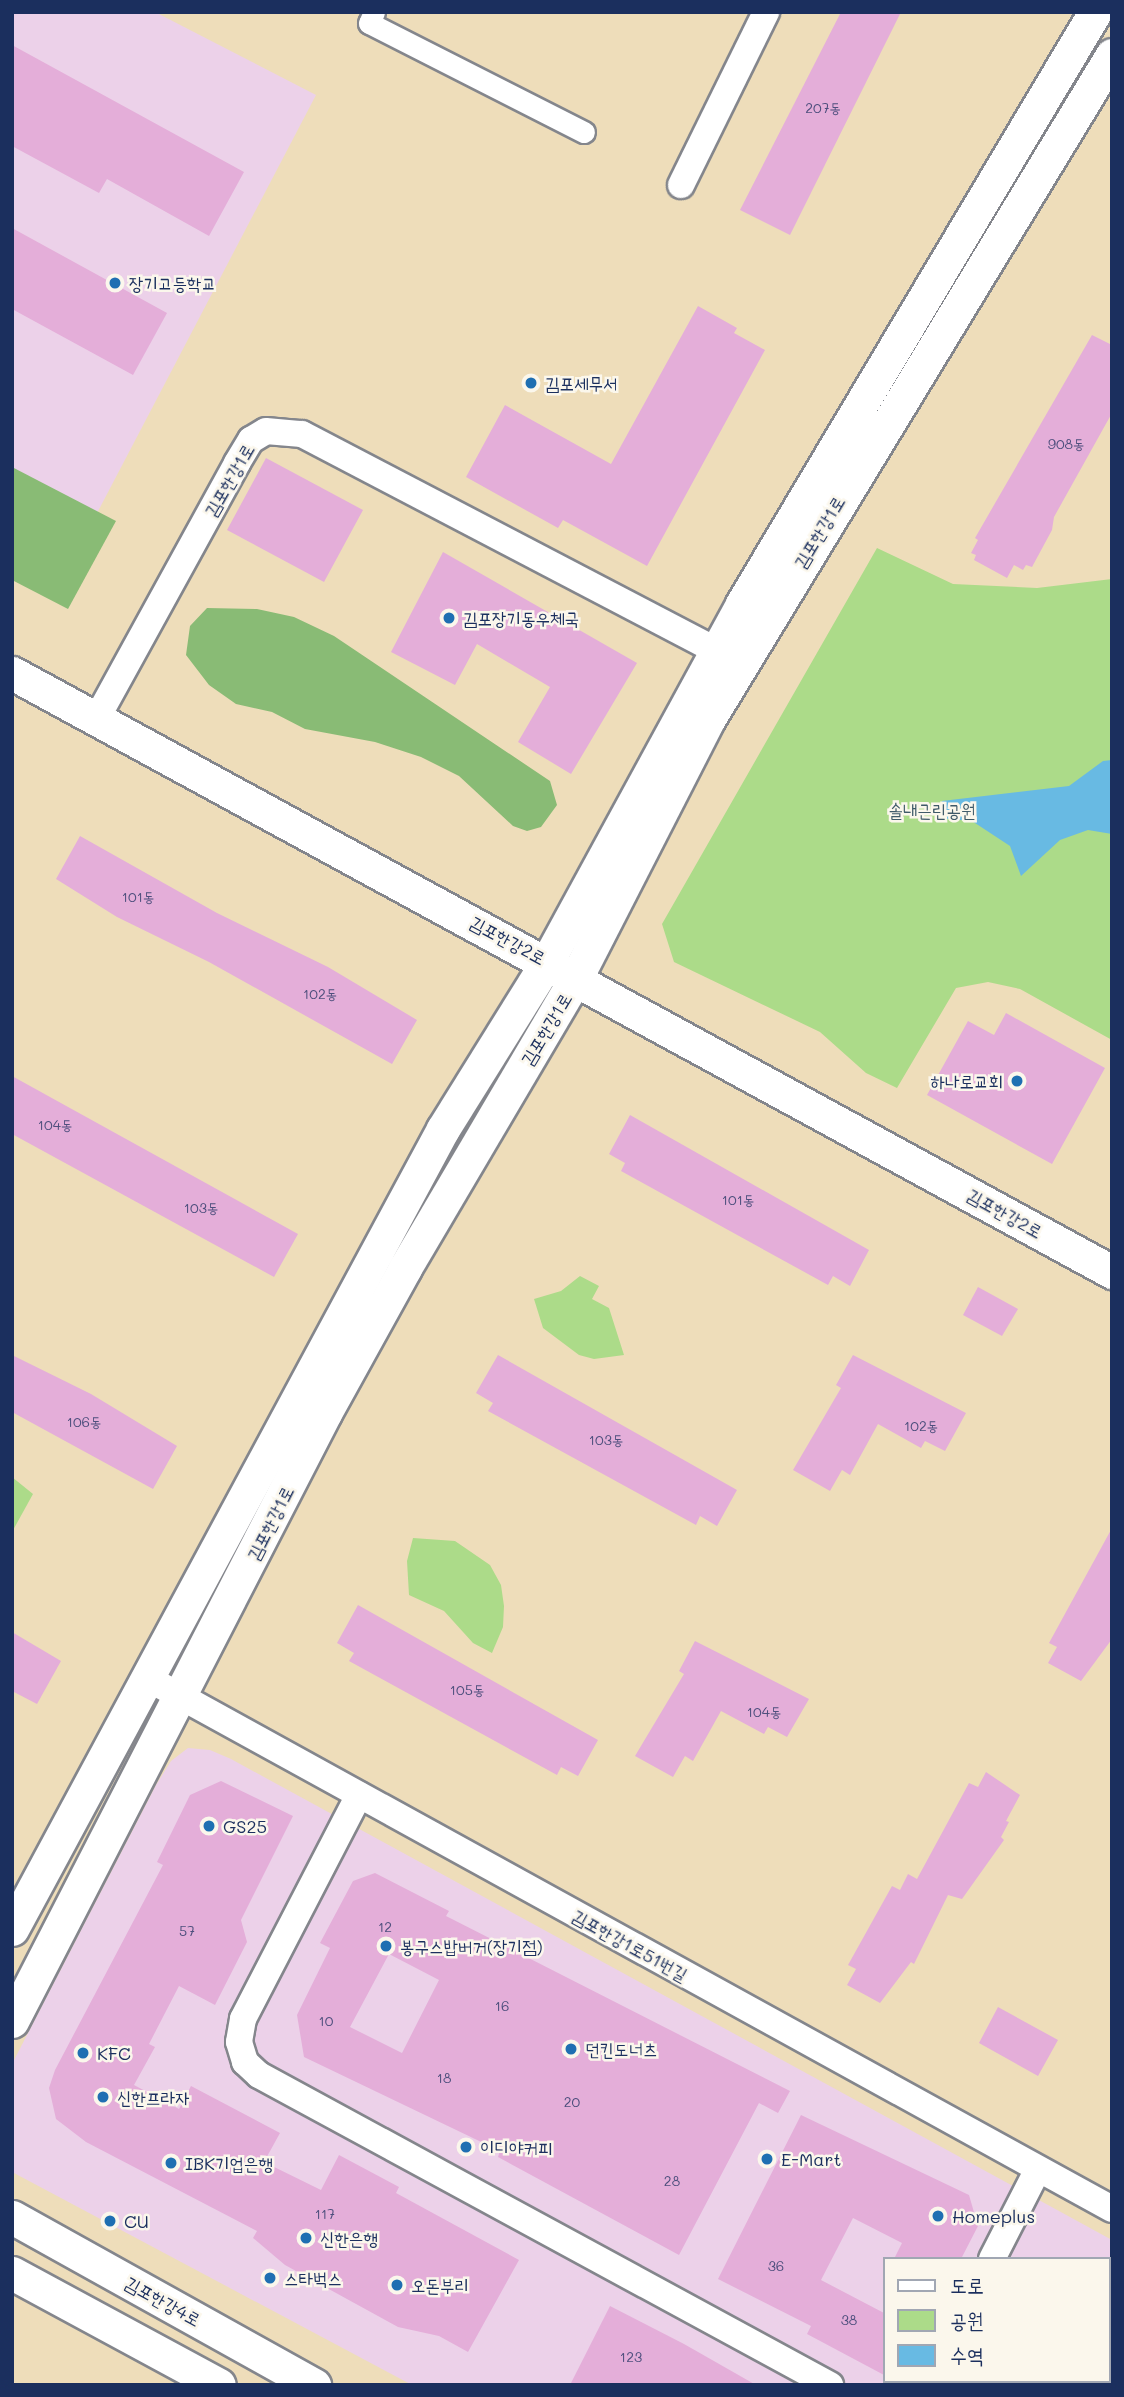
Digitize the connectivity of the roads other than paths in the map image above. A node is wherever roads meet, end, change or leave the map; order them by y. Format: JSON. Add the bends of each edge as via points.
{"nodes":[{"id":1,"x":374,"y":12,"type":"edge"},
{"id":2,"x":766,"y":12,"type":"edge"},
{"id":3,"x":1096,"y":12,"type":"edge"},
{"id":4,"x":1112,"y":55,"type":"edge"},
{"id":5,"x":584,"y":132,"type":"dead end"},
{"id":6,"x":681,"y":185,"type":"dead end"},
{"id":7,"x":716,"y":650,"type":"junction"},
{"id":8,"x":12,"y":673,"type":"edge"},
{"id":9,"x":97,"y":718,"type":"junction"},
{"id":10,"x":547,"y":961,"type":"junction"},
{"id":11,"x":576,"y":978,"type":"junction"},
{"id":12,"x":1112,"y":1272,"type":"edge"},
{"id":13,"x":149,"y":1679,"type":"junction"},
{"id":14,"x":183,"y":1696,"type":"junction"},
{"id":15,"x":359,"y":1795,"type":"junction"},
{"id":16,"x":12,"y":1929,"type":"edge"},
{"id":17,"x":12,"y":2021,"type":"edge"},
{"id":18,"x":1037,"y":2171,"type":"junction"},
{"id":19,"x":1112,"y":2209,"type":"edge"},
{"id":20,"x":12,"y":2217,"type":"edge"},
{"id":21,"x":993,"y":2257,"type":"edge"},
{"id":22,"x":12,"y":2273,"type":"edge"},
{"id":23,"x":219,"y":2385,"type":"edge"},
{"id":24,"x":314,"y":2385,"type":"edge"},
{"id":25,"x":830,"y":2385,"type":"edge"}],
"edges":[{"from":1,"to":5,"type":"street","via":[[369,23]]},
{"from":2,"to":6,"type":"street"},
{"from":3,"to":7,"type":"street","name":"김포한강1로"},
{"from":4,"to":11,"type":"street","name":"김포한강1로","via":[[708,720]]},
{"from":7,"to":9,"type":"street","name":"김포한강1로","via":[[302,434],[266,430],[251,440],[237,463]]},
{"from":7,"to":10,"type":"street","name":"김포한강1로"},
{"from":8,"to":9,"type":"street","name":"김포한강2로"},
{"from":9,"to":10,"type":"street","name":"김포한강2로"},
{"from":10,"to":11,"type":"street","name":"김포한강2로"},
{"from":10,"to":13,"type":"street","name":"김포한강1로","via":[[443,1129]]},
{"from":11,"to":12,"type":"street","name":"김포한강2로"},
{"from":11,"to":14,"type":"street","name":"김포한강1로","via":[[391,1292]]},
{"from":13,"to":14,"type":"street","name":"김포한강1로51번길"},
{"from":13,"to":16,"type":"street","name":"김포한강1로"},
{"from":14,"to":15,"type":"street","name":"김포한강1로51번길"},
{"from":14,"to":17,"type":"street","name":"김포한강1로"},
{"from":15,"to":18,"type":"street","name":"김포한강1로51번길"},
{"from":15,"to":25,"type":"street","via":[[243,2019],[239,2042],[245,2062],[259,2075]]},
{"from":18,"to":19,"type":"street","name":"김포한강1로51번길"},
{"from":18,"to":21,"type":"street"},
{"from":20,"to":24,"type":"street","name":"김포한강4로"},
{"from":22,"to":23,"type":"street"}]}
